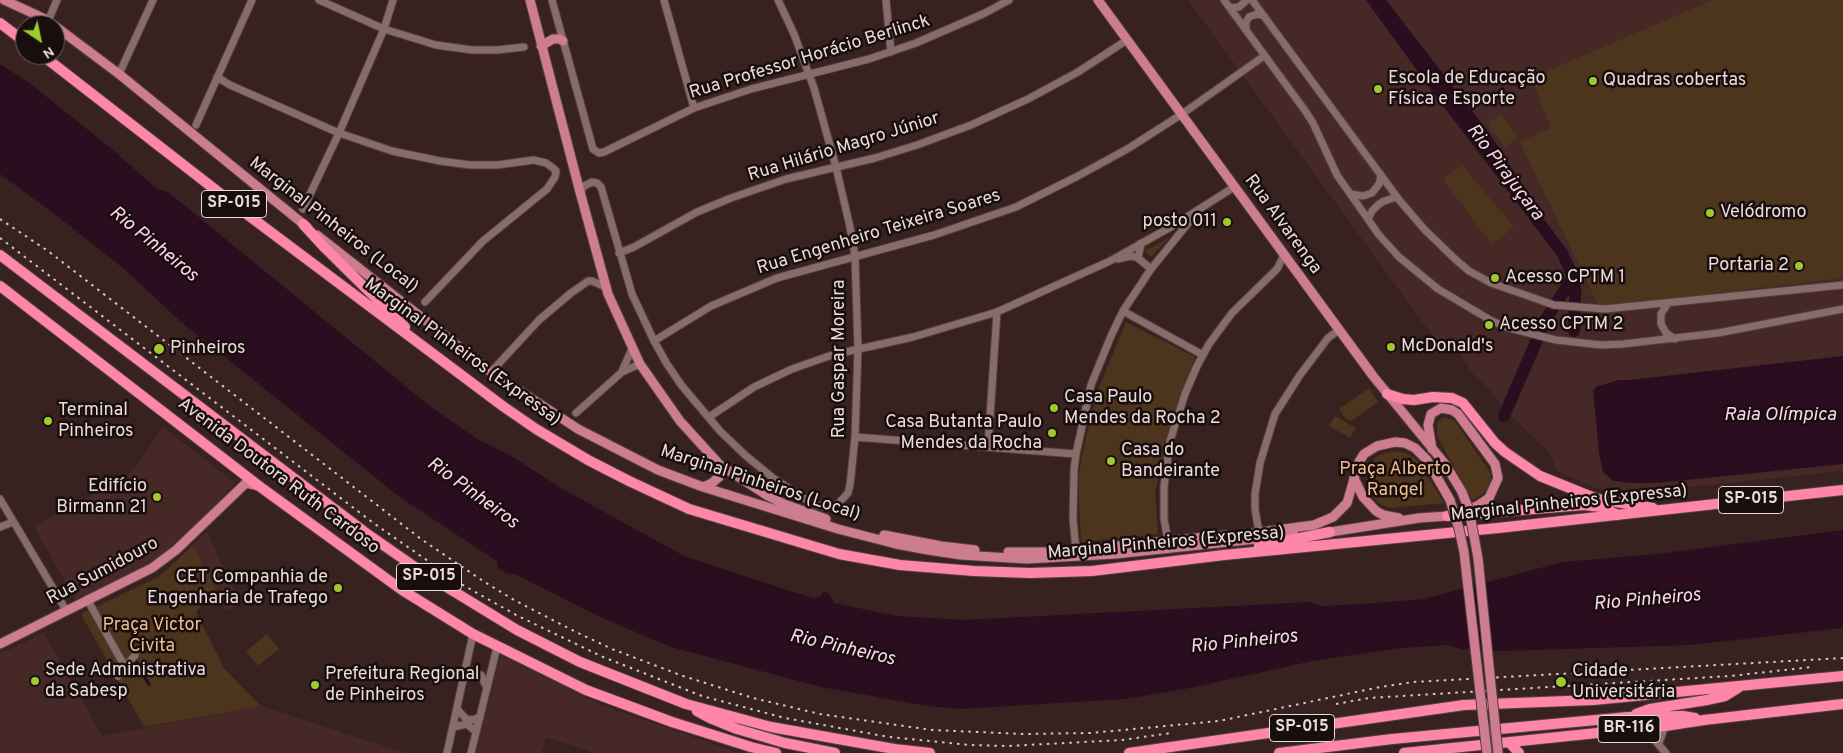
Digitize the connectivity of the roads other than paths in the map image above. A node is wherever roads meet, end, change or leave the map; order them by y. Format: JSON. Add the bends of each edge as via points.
{"nodes":[{"id":1,"x":4,"y":0,"type":"edge"},
{"id":2,"x":15,"y":0,"type":"edge"},
{"id":3,"x":57,"y":0,"type":"edge"},
{"id":4,"x":153,"y":0,"type":"edge"},
{"id":5,"x":252,"y":0,"type":"edge"},
{"id":6,"x":319,"y":0,"type":"edge"},
{"id":7,"x":394,"y":0,"type":"edge"},
{"id":8,"x":530,"y":0,"type":"edge"},
{"id":9,"x":552,"y":0,"type":"edge"},
{"id":10,"x":664,"y":0,"type":"edge"},
{"id":11,"x":778,"y":0,"type":"edge"},
{"id":12,"x":886,"y":0,"type":"edge"},
{"id":13,"x":1009,"y":0,"type":"edge"},
{"id":14,"x":1098,"y":0,"type":"edge"},
{"id":15,"x":1224,"y":0,"type":"edge"},
{"id":16,"x":1247,"y":0,"type":"edge"},
{"id":17,"x":1252,"y":0,"type":"edge"},
{"id":18,"x":1230,"y":8,"type":"junction"},
{"id":19,"x":34,"y":15,"type":"edge"},
{"id":20,"x":38,"y":15,"type":"edge"},
{"id":21,"x":52,"y":15,"type":"edge"},
{"id":22,"x":1264,"y":16,"type":"junction"},
{"id":23,"x":0,"y":23,"type":"edge"},
{"id":24,"x":384,"y":29,"type":"junction"},
{"id":25,"x":1246,"y":30,"type":"junction"},
{"id":26,"x":15,"y":34,"type":"edge"},
{"id":27,"x":65,"y":34,"type":"edge"},
{"id":28,"x":1127,"y":40,"type":"junction"},
{"id":29,"x":563,"y":41,"type":"junction"},
{"id":30,"x":541,"y":46,"type":"junction"},
{"id":31,"x":524,"y":47,"type":"dead end"},
{"id":32,"x":891,"y":52,"type":"junction"},
{"id":33,"x":1264,"y":56,"type":"junction"},
{"id":34,"x":55,"y":65,"type":"edge"},
{"id":35,"x":119,"y":74,"type":"junction"},
{"id":36,"x":810,"y":74,"type":"junction"},
{"id":37,"x":217,"y":77,"type":"junction"},
{"id":38,"x":694,"y":108,"type":"junction"},
{"id":39,"x":1182,"y":114,"type":"junction"},
{"id":40,"x":196,"y":125,"type":"dead end"},
{"id":41,"x":338,"y":133,"type":"junction"},
{"id":42,"x":836,"y":167,"type":"junction"},
{"id":43,"x":1381,"y":175,"type":"junction"},
{"id":44,"x":1234,"y":187,"type":"junction"},
{"id":45,"x":580,"y":192,"type":"junction"},
{"id":46,"x":1350,"y":194,"type":"junction"},
{"id":47,"x":1398,"y":197,"type":"junction"},
{"id":48,"x":302,"y":209,"type":"dead end"},
{"id":49,"x":1199,"y":210,"type":"junction"},
{"id":50,"x":1368,"y":219,"type":"junction"},
{"id":51,"x":303,"y":224,"type":"junction"},
{"id":52,"x":1141,"y":243,"type":"junction"},
{"id":53,"x":619,"y":253,"type":"junction"},
{"id":54,"x":0,"y":254,"type":"edge"},
{"id":55,"x":1284,"y":255,"type":"junction"},
{"id":56,"x":855,"y":256,"type":"junction"},
{"id":57,"x":1138,"y":258,"type":"junction"},
{"id":58,"x":1110,"y":261,"type":"junction"},
{"id":59,"x":1150,"y":269,"type":"junction"},
{"id":60,"x":0,"y":278,"type":"edge"},
{"id":61,"x":1843,"y":285,"type":"edge"},
{"id":62,"x":0,"y":286,"type":"edge"},
{"id":63,"x":606,"y":287,"type":"junction"},
{"id":64,"x":13,"y":296,"type":"junction"},
{"id":65,"x":425,"y":302,"type":"dead end"},
{"id":66,"x":1668,"y":303,"type":"junction"},
{"id":67,"x":1843,"y":309,"type":"edge"},
{"id":68,"x":1123,"y":311,"type":"junction"},
{"id":69,"x":997,"y":312,"type":"junction"},
{"id":70,"x":1340,"y":330,"type":"junction"},
{"id":71,"x":1675,"y":338,"type":"junction"},
{"id":72,"x":654,"y":341,"type":"junction"},
{"id":73,"x":632,"y":349,"type":"junction"},
{"id":74,"x":858,"y":349,"type":"junction"},
{"id":75,"x":428,"y":351,"type":"junction"},
{"id":76,"x":1202,"y":355,"type":"junction"},
{"id":77,"x":640,"y":364,"type":"junction"},
{"id":78,"x":491,"y":372,"type":"junction"},
{"id":79,"x":622,"y":372,"type":"junction"},
{"id":80,"x":1387,"y":394,"type":"junction"},
{"id":81,"x":576,"y":413,"type":"dead end"},
{"id":82,"x":709,"y":417,"type":"junction"},
{"id":83,"x":855,"y":437,"type":"junction"},
{"id":84,"x":988,"y":447,"type":"junction"},
{"id":85,"x":1432,"y":449,"type":"junction"},
{"id":86,"x":1076,"y":454,"type":"junction"},
{"id":87,"x":720,"y":465,"type":"junction"},
{"id":88,"x":1354,"y":476,"type":"junction"},
{"id":89,"x":258,"y":486,"type":"junction"},
{"id":90,"x":703,"y":487,"type":"junction"},
{"id":91,"x":1843,"y":490,"type":"edge"},
{"id":92,"x":0,"y":499,"type":"edge"},
{"id":93,"x":1659,"y":510,"type":"junction"},
{"id":94,"x":1619,"y":515,"type":"junction"},
{"id":95,"x":1447,"y":516,"type":"junction"},
{"id":96,"x":1419,"y":518,"type":"junction"},
{"id":97,"x":13,"y":522,"type":"junction"},
{"id":98,"x":0,"y":527,"type":"edge"},
{"id":99,"x":1258,"y":532,"type":"junction"},
{"id":100,"x":1330,"y":532,"type":"junction"},
{"id":101,"x":1168,"y":541,"type":"junction"},
{"id":102,"x":1076,"y":550,"type":"junction"},
{"id":103,"x":1224,"y":556,"type":"junction"},
{"id":104,"x":87,"y":599,"type":"junction"},
{"id":105,"x":66,"y":610,"type":"junction"},
{"id":106,"x":473,"y":634,"type":"junction"},
{"id":107,"x":0,"y":644,"type":"edge"},
{"id":108,"x":497,"y":647,"type":"junction"},
{"id":109,"x":135,"y":655,"type":"dead end"},
{"id":110,"x":125,"y":667,"type":"junction"},
{"id":111,"x":465,"y":669,"type":"junction"},
{"id":112,"x":118,"y":676,"type":"dead end"},
{"id":113,"x":1843,"y":676,"type":"edge"},
{"id":114,"x":1742,"y":686,"type":"junction"},
{"id":115,"x":487,"y":688,"type":"junction"},
{"id":116,"x":686,"y":704,"type":"junction"},
{"id":117,"x":1843,"y":704,"type":"edge"},
{"id":118,"x":457,"y":709,"type":"junction"},
{"id":119,"x":480,"y":717,"type":"junction"},
{"id":120,"x":1628,"y":717,"type":"junction"},
{"id":121,"x":1704,"y":720,"type":"junction"},
{"id":122,"x":1666,"y":726,"type":"junction"},
{"id":123,"x":453,"y":727,"type":"junction"},
{"id":124,"x":1644,"y":728,"type":"junction"},
{"id":125,"x":476,"y":732,"type":"junction"},
{"id":126,"x":1509,"y":742,"type":"junction"},
{"id":127,"x":1659,"y":743,"type":"junction"},
{"id":128,"x":753,"y":750,"type":"edge"},
{"id":129,"x":1474,"y":750,"type":"edge"},
{"id":130,"x":447,"y":753,"type":"edge"},
{"id":131,"x":471,"y":753,"type":"edge"},
{"id":132,"x":776,"y":753,"type":"edge"},
{"id":133,"x":835,"y":753,"type":"edge"},
{"id":134,"x":930,"y":753,"type":"edge"},
{"id":135,"x":1129,"y":753,"type":"edge"},
{"id":136,"x":1279,"y":753,"type":"edge"},
{"id":137,"x":1404,"y":753,"type":"edge"},
{"id":138,"x":1487,"y":753,"type":"edge"},
{"id":139,"x":1498,"y":753,"type":"edge"},
{"id":140,"x":1519,"y":753,"type":"edge"},
{"id":141,"x":1666,"y":753,"type":"edge"}],
"edges":[{"from":1,"to":19,"type":"main road","name":"Marginal Pinheiros (Local)"},
{"from":2,"to":20,"type":"street"},
{"from":3,"to":21,"type":"street"},
{"from":4,"to":35,"type":"street"},
{"from":5,"to":37,"type":"street"},
{"from":6,"to":24,"type":"street"},
{"from":7,"to":24,"type":"street"},
{"from":8,"to":30,"type":"main road"},
{"from":9,"to":29,"type":"street"},
{"from":10,"to":38,"type":"street"},
{"from":11,"to":36,"type":"street","name":"Rua Gaspar Moreira"},
{"from":12,"to":32,"type":"street"},
{"from":13,"to":32,"type":"street","name":"Rua Professor Horácio Berlinck"},
{"from":14,"to":28,"type":"main road","name":"Rua Alvarenga"},
{"from":15,"to":18,"type":"street"},
{"from":16,"to":18,"type":"street","via":[[1239,7]]},
{"from":17,"to":22,"type":"street"},
{"from":18,"to":25,"type":"street"},
{"from":22,"to":25,"type":"street","via":[[1249,17]]},
{"from":22,"to":43,"type":"street"},
{"from":23,"to":26,"type":"highway"},
{"from":24,"to":31,"type":"street","via":[[448,48],[497,50]]},
{"from":24,"to":41,"type":"street"},
{"from":25,"to":33,"type":"street"},
{"from":27,"to":35,"type":"main road","name":"Marginal Pinheiros (Local)"},
{"from":28,"to":39,"type":"main road","name":"Rua Alvarenga"},
{"from":28,"to":42,"type":"street","name":"Rua Hilário Magro Júnior","via":[[1078,72],[971,125],[875,158]]},
{"from":29,"to":30,"type":"main road","via":[[552,39]]},
{"from":29,"to":38,"type":"street","name":"Rua Professor Horácio Berlinck","via":[[593,150],[604,152]]},
{"from":30,"to":45,"type":"main road"},
{"from":32,"to":36,"type":"street","name":"Rua Professor Horácio Berlinck"},
{"from":33,"to":39,"type":"street","name":"Rua Engenheiro Teixeira Soares"},
{"from":33,"to":46,"type":"street","via":[[1313,123],[1329,161]]},
{"from":34,"to":75,"type":"highway","name":"Marginal Pinheiros (Expressa)","number":"SP-015"},
{"from":35,"to":51,"type":"main road","name":"Marginal Pinheiros (Local)"},
{"from":36,"to":38,"type":"street","name":"Rua Professor Horácio Berlinck"},
{"from":36,"to":42,"type":"street","name":"Rua Gaspar Moreira"},
{"from":37,"to":40,"type":"street"},
{"from":37,"to":41,"type":"street"},
{"from":39,"to":44,"type":"main road","name":"Rua Alvarenga"},
{"from":39,"to":56,"type":"street","name":"Rua Engenheiro Teixeira Soares","via":[[1129,148],[1016,206],[934,235]]},
{"from":41,"to":48,"type":"street"},
{"from":41,"to":65,"type":"street","via":[[392,151],[440,161],[497,165],[534,160],[546,163],[556,171],[553,183],[483,241]]},
{"from":42,"to":53,"type":"street","name":"Rua Hilário Magro Júnior","via":[[786,179],[731,198]]},
{"from":42,"to":56,"type":"street","name":"Rua Gaspar Moreira"},
{"from":43,"to":46,"type":"street","via":[[1372,192],[1363,196]]},
{"from":43,"to":47,"type":"street"},
{"from":44,"to":49,"type":"street"},
{"from":44,"to":55,"type":"main road","name":"Rua Alvarenga"},
{"from":45,"to":53,"type":"street","via":[[588,184],[600,185]]},
{"from":45,"to":63,"type":"main road"},
{"from":46,"to":50,"type":"street"},
{"from":47,"to":50,"type":"street","via":[[1379,204]]},
{"from":47,"to":66,"type":"street","via":[[1454,259],[1491,283],[1554,305],[1605,309]]},
{"from":49,"to":52,"type":"street"},
{"from":49,"to":59,"type":"street"},
{"from":50,"to":71,"type":"street","via":[[1398,257],[1416,273],[1450,298],[1509,328],[1556,340],[1601,345]]},
{"from":51,"to":75,"type":"highway"},
{"from":51,"to":78,"type":"main road","name":"Marginal Pinheiros (Local)"},
{"from":52,"to":57,"type":"street"},
{"from":52,"to":58,"type":"street"},
{"from":53,"to":72,"type":"street","via":[[632,294]]},
{"from":54,"to":116,"type":"highway","number":"SP-015","via":[[366,533],[422,572],[551,648]]},
{"from":55,"to":70,"type":"main road","name":"Rua Alvarenga"},
{"from":55,"to":76,"type":"street","via":[[1277,269],[1232,313]]},
{"from":56,"to":72,"type":"street","name":"Rua Engenheiro Teixeira Soares","via":[[778,278],[743,292],[711,306]]},
{"from":56,"to":74,"type":"street","name":"Rua Gaspar Moreira"},
{"from":57,"to":58,"type":"street","via":[[1128,256]]},
{"from":57,"to":59,"type":"street"},
{"from":58,"to":69,"type":"street"},
{"from":59,"to":68,"type":"street"},
{"from":60,"to":64,"type":"highway"},
{"from":61,"to":66,"type":"street"},
{"from":62,"to":64,"type":"highway","name":"Avenida Doutora Ruth Cardoso"},
{"from":63,"to":73,"type":"main road"},
{"from":63,"to":78,"type":"street","via":[[588,281],[570,293],[539,320]]},
{"from":64,"to":89,"type":"highway","name":"Avenida Doutora Ruth Cardoso"},
{"from":66,"to":71,"type":"street","via":[[1661,314],[1661,324],[1666,333]]},
{"from":67,"to":71,"type":"street"},
{"from":68,"to":76,"type":"street"},
{"from":68,"to":86,"type":"street","via":[[1091,385]]},
{"from":69,"to":74,"type":"street","via":[[913,337]]},
{"from":69,"to":84,"type":"street"},
{"from":70,"to":80,"type":"main road","name":"Rua Alvarenga"},
{"from":70,"to":99,"type":"street","via":[[1328,338],[1275,414],[1260,463],[1255,494]]},
{"from":72,"to":82,"type":"street","via":[[682,386]]},
{"from":73,"to":77,"type":"main road"},
{"from":73,"to":79,"type":"street"},
{"from":74,"to":82,"type":"street","via":[[792,369],[754,387]]},
{"from":74,"to":83,"type":"street","name":"Rua Gaspar Moreira"},
{"from":75,"to":103,"type":"highway","name":"Marginal Pinheiros (Expressa)","number":"SP-015","via":[[536,429],[629,481],[689,509],[839,554],[900,565],[1030,573],[1092,571]]},
{"from":76,"to":101,"type":"street","via":[[1170,441],[1164,487]]},
{"from":77,"to":79,"type":"street"},
{"from":77,"to":87,"type":"main road","via":[[680,421]]},
{"from":78,"to":90,"type":"main road","name":"Marginal Pinheiros (Local)","via":[[578,429],[658,470]]},
{"from":79,"to":81,"type":"street"},
{"from":80,"to":85,"type":"main road","name":"Rua Alvarenga"},
{"from":80,"to":93,"type":"highway","via":[[1409,400],[1452,398],[1462,403],[1495,443],[1540,476],[1597,499]]},
{"from":82,"to":83,"type":"street","name":"Rua Gaspar Moreira","via":[[745,456],[773,478],[816,505],[826,507],[838,504],[848,493]]},
{"from":83,"to":84,"type":"street"},
{"from":84,"to":86,"type":"street"},
{"from":85,"to":95,"type":"main road","name":"Marginal Pinheiros (Local)","via":[[1428,419],[1435,411],[1448,408],[1458,414],[1498,472],[1497,484],[1488,499]]},
{"from":85,"to":139,"type":"main road","name":"Rua Alvarenga","bridge":true,"via":[[1462,492],[1468,510],[1476,550]]},
{"from":86,"to":102,"type":"street","via":[[1073,501]]},
{"from":87,"to":90,"type":"main road","via":[[720,476]]},
{"from":87,"to":102,"type":"main road","via":[[784,504],[888,536],[976,550],[1019,553]]},
{"from":88,"to":96,"type":"main road","via":[[1363,497],[1376,511],[1390,517]]},
{"from":88,"to":99,"type":"main road","via":[[1347,502],[1333,518],[1314,525]]},
{"from":88,"to":138,"type":"main road","bridge":true,"via":[[1364,454],[1385,443],[1405,443],[1427,460],[1450,500],[1464,552]]},
{"from":89,"to":104,"type":"main road","name":"Rua Sumidouro","via":[[246,483],[176,550],[152,568]]},
{"from":89,"to":106,"type":"highway","name":"Avenida Doutora Ruth Cardoso","via":[[402,590]]},
{"from":90,"to":100,"type":"main road","name":"Marginal Pinheiros (Local)","via":[[896,544],[980,556],[1027,559],[1115,554]]},
{"from":91,"to":93,"type":"highway","name":"Marginal Pinheiros (Expressa)","number":"SP-015"},
{"from":92,"to":97,"type":"street"},
{"from":93,"to":94,"type":"highway","name":"Marginal Pinheiros (Expressa)","number":"SP-015"},
{"from":94,"to":95,"type":"highway","via":[[1601,507],[1584,505]]},
{"from":94,"to":103,"type":"highway","name":"Marginal Pinheiros (Expressa)","number":"SP-015"},
{"from":95,"to":96,"type":"main road","name":"Marginal Pinheiros (Local)"},
{"from":96,"to":100,"type":"main road","name":"Marginal Pinheiros (Local)"},
{"from":97,"to":98,"type":"street"},
{"from":97,"to":105,"type":"street"},
{"from":99,"to":101,"type":"main road"},
{"from":100,"to":103,"type":"highway"},
{"from":101,"to":102,"type":"main road"},
{"from":104,"to":105,"type":"main road","name":"Rua Sumidouro"},
{"from":104,"to":110,"type":"street"},
{"from":105,"to":107,"type":"main road","name":"Rua Sumidouro"},
{"from":106,"to":108,"type":"highway","name":"Avenida Doutora Ruth Cardoso"},
{"from":106,"to":111,"type":"street"},
{"from":108,"to":115,"type":"street"},
{"from":108,"to":128,"type":"highway","name":"Avenida Doutora Ruth Cardoso","via":[[586,690]]},
{"from":109,"to":110,"type":"street"},
{"from":110,"to":112,"type":"street"},
{"from":111,"to":115,"type":"street","via":[[481,675]]},
{"from":111,"to":118,"type":"street"},
{"from":113,"to":114,"type":"highway","number":"SP-015"},
{"from":114,"to":120,"type":"highway","via":[[1719,697],[1650,709]]},
{"from":114,"to":135,"type":"highway","number":"SP-015","via":[[1593,700],[1464,706]]},
{"from":115,"to":119,"type":"street"},
{"from":116,"to":133,"type":"highway","via":[[738,729]]},
{"from":116,"to":134,"type":"highway","number":"SP-015","via":[[771,727],[894,750]]},
{"from":117,"to":121,"type":"highway","number":"BR-116"},
{"from":118,"to":119,"type":"street","via":[[466,719]]},
{"from":118,"to":123,"type":"street"},
{"from":119,"to":125,"type":"street"},
{"from":120,"to":121,"type":"highway","via":[[1683,716]]},
{"from":120,"to":136,"type":"highway"},
{"from":121,"to":122,"type":"highway","number":"BR-116"},
{"from":122,"to":124,"type":"highway","number":"BR-116"},
{"from":122,"to":127,"type":"street"},
{"from":123,"to":125,"type":"street","via":[[467,724]]},
{"from":123,"to":130,"type":"street"},
{"from":124,"to":126,"type":"highway","number":"BR-116"},
{"from":124,"to":127,"type":"street"},
{"from":125,"to":131,"type":"street"},
{"from":126,"to":129,"type":"highway","number":"BR-116"},
{"from":126,"to":140,"type":"highway"},
{"from":127,"to":141,"type":"street"},
{"from":128,"to":132,"type":"highway","name":"Avenida Doutora Ruth Cardoso"},
{"from":129,"to":137,"type":"highway"}]}
